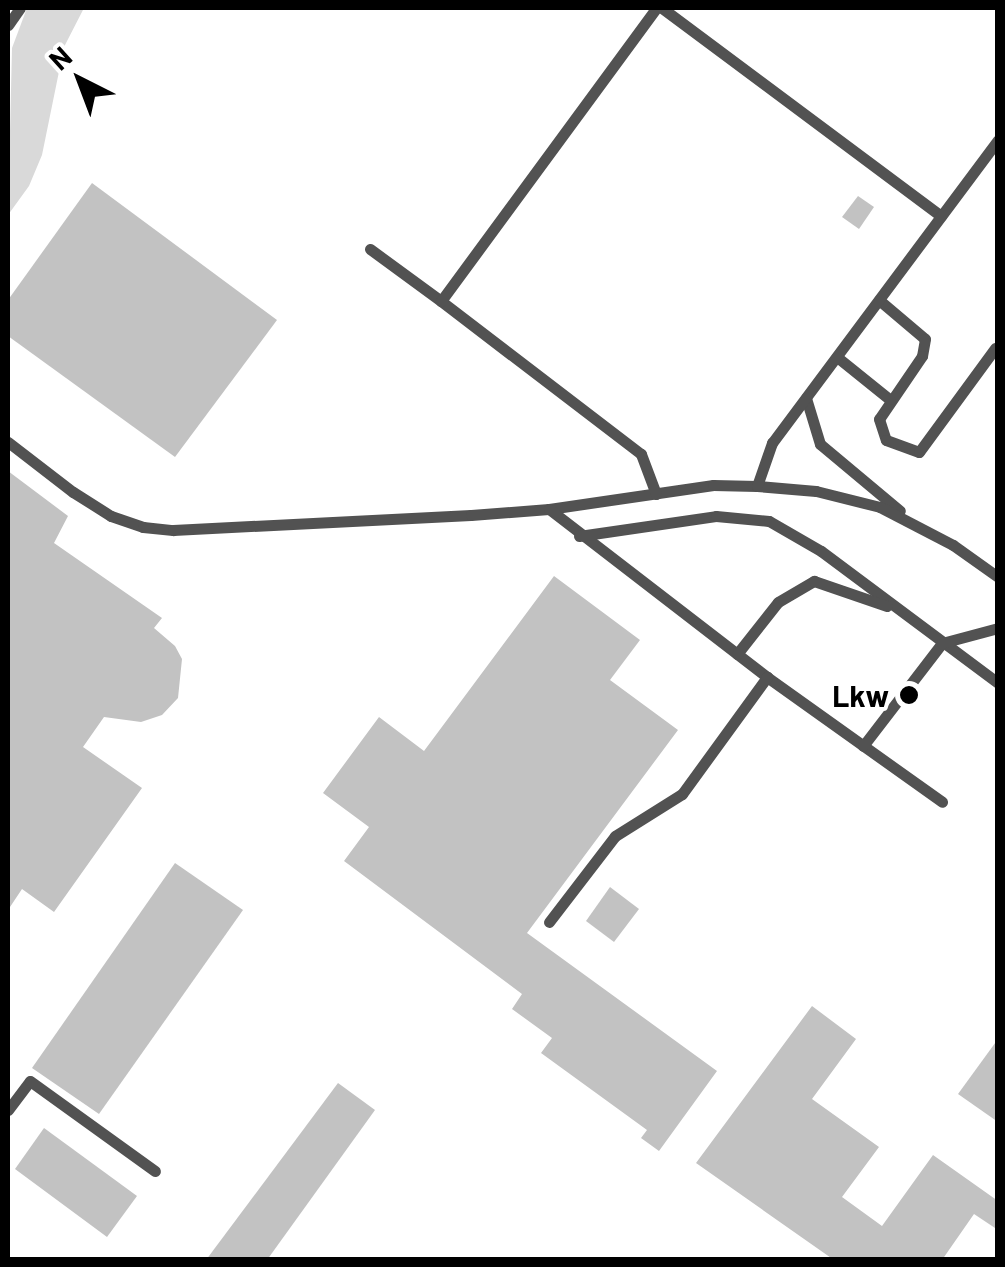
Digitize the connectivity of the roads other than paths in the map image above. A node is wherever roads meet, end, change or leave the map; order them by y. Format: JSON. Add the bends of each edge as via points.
{"nodes":[{"id":1,"x":20,"y":8,"type":"edge"},
{"id":2,"x":659,"y":8,"type":"edge"},
{"id":3,"x":8,"y":26,"type":"edge"},
{"id":4,"x":998,"y":140,"type":"edge"},
{"id":5,"x":941,"y":216,"type":"junction"},
{"id":6,"x":370,"y":249,"type":"dead end"},
{"id":7,"x":879,"y":300,"type":"junction"},
{"id":8,"x":442,"y":301,"type":"junction"},
{"id":9,"x":994,"y":348,"type":"dead end"},
{"id":10,"x":837,"y":357,"type":"junction"},
{"id":11,"x":806,"y":398,"type":"junction"},
{"id":12,"x":889,"y":399,"type":"junction"},
{"id":13,"x":8,"y":442,"type":"edge"},
{"id":14,"x":757,"y":486,"type":"junction"},
{"id":15,"x":656,"y":494,"type":"junction"},
{"id":16,"x":549,"y":509,"type":"junction"},
{"id":17,"x":916,"y":523,"type":"junction"},
{"id":18,"x":579,"y":536,"type":"junction"},
{"id":19,"x":998,"y":577,"type":"edge"},
{"id":20,"x":900,"y":610,"type":"junction"},
{"id":21,"x":998,"y":628,"type":"edge"},
{"id":22,"x":942,"y":644,"type":"junction"},
{"id":23,"x":737,"y":654,"type":"junction"},
{"id":24,"x":767,"y":677,"type":"junction"},
{"id":25,"x":998,"y":683,"type":"edge"},
{"id":26,"x":863,"y":746,"type":"junction"},
{"id":27,"x":942,"y":802,"type":"dead end"},
{"id":28,"x":549,"y":922,"type":"dead end"},
{"id":29,"x":8,"y":1110,"type":"edge"},
{"id":30,"x":155,"y":1170,"type":"dead end"}],
"edges":[{"from":1,"to":3,"type":"lane"},
{"from":2,"to":5,"type":"lane"},
{"from":2,"to":8,"type":"lane"},
{"from":4,"to":5,"type":"lane"},
{"from":5,"to":7,"type":"lane"},
{"from":6,"to":8,"type":"lane"},
{"from":7,"to":10,"type":"lane"},
{"from":7,"to":12,"type":"lane","via":[[925,339],[922,356]]},
{"from":8,"to":15,"type":"lane","via":[[641,454]]},
{"from":9,"to":12,"type":"lane","via":[[920,452],[886,440],[880,419]]},
{"from":10,"to":11,"type":"lane"},
{"from":10,"to":12,"type":"lane"},
{"from":11,"to":14,"type":"lane","via":[[772,443]]},
{"from":11,"to":17,"type":"lane","via":[[820,444]]},
{"from":13,"to":16,"type":"lane","via":[[111,516],[143,527]]},
{"from":14,"to":15,"type":"lane"},
{"from":14,"to":17,"type":"lane","via":[[816,491]]},
{"from":15,"to":16,"type":"lane"},
{"from":16,"to":18,"type":"lane"},
{"from":17,"to":19,"type":"lane"},
{"from":18,"to":20,"type":"lane","via":[[716,516],[769,521]]},
{"from":18,"to":23,"type":"lane"},
{"from":20,"to":22,"type":"lane"},
{"from":20,"to":23,"type":"lane","via":[[814,581],[778,602]]},
{"from":21,"to":22,"type":"lane"},
{"from":22,"to":25,"type":"lane"},
{"from":22,"to":26,"type":"lane"},
{"from":23,"to":24,"type":"lane"},
{"from":24,"to":26,"type":"lane"},
{"from":24,"to":28,"type":"lane","via":[[682,794],[614,836]]},
{"from":26,"to":27,"type":"lane"},
{"from":29,"to":30,"type":"lane","via":[[30,1080]]}]}
